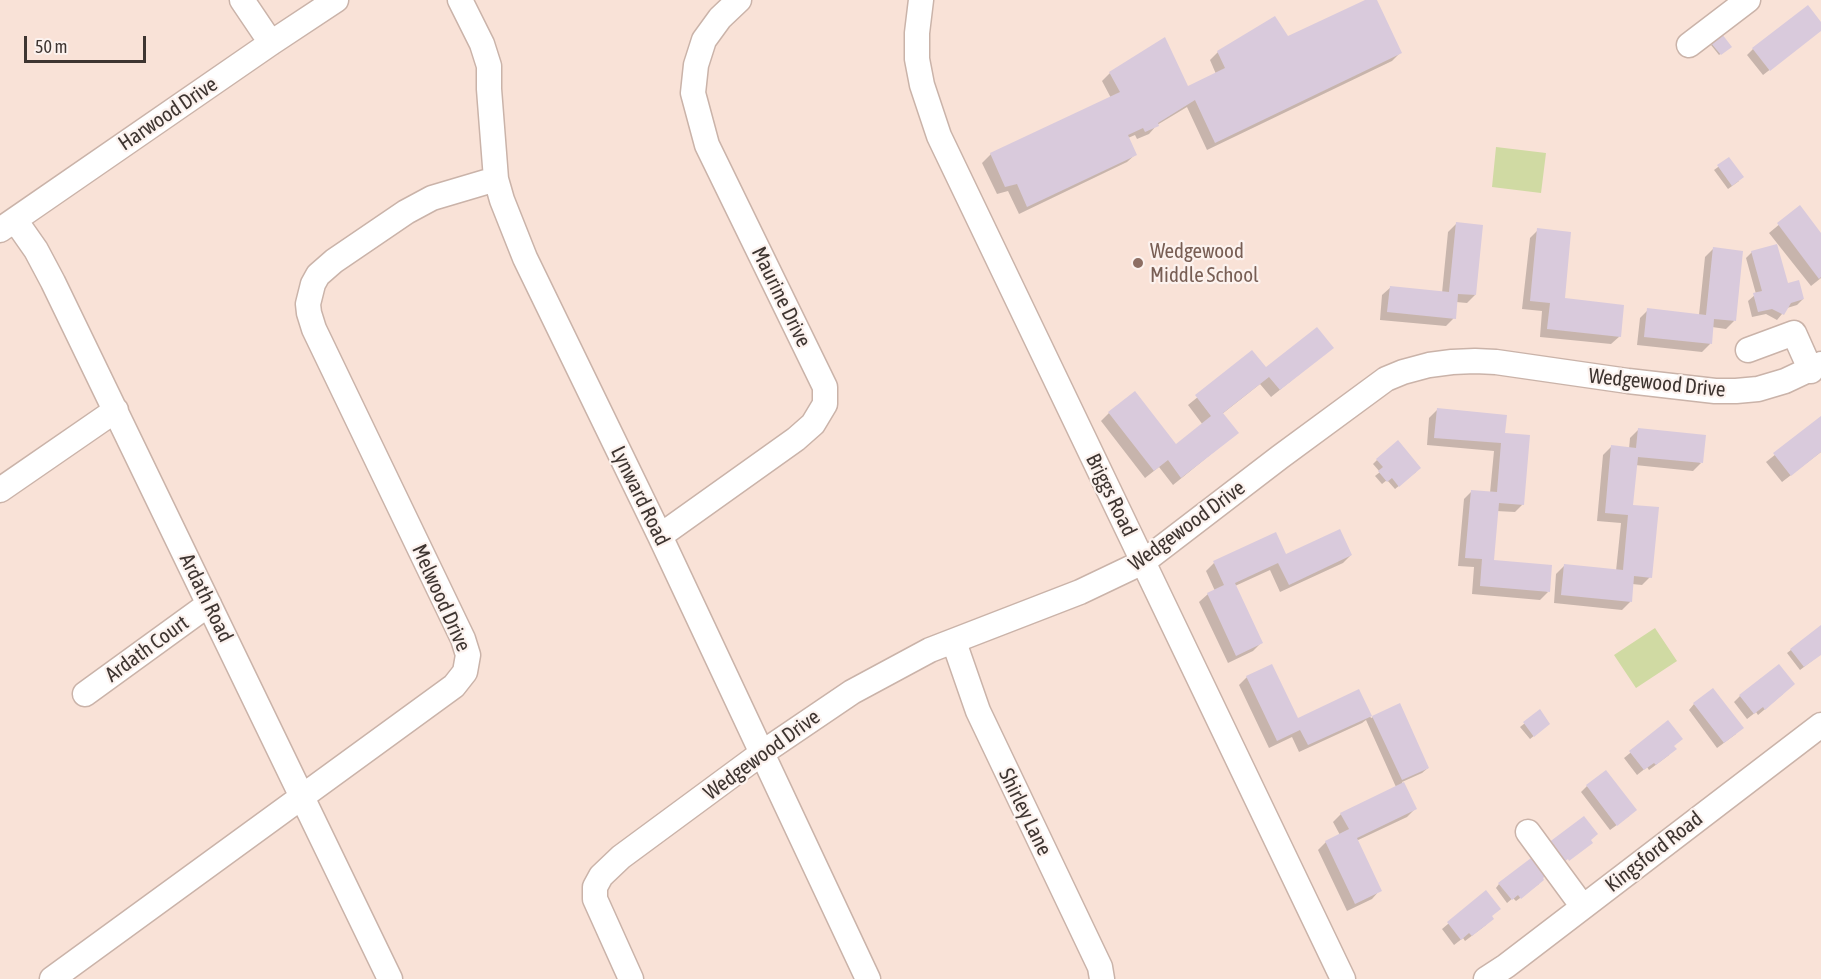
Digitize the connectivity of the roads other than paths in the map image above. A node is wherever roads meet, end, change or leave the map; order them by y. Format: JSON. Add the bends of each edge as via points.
{"nodes":[{"id":1,"x":242,"y":0,"type":"edge"},
{"id":2,"x":336,"y":0,"type":"edge"},
{"id":3,"x":460,"y":0,"type":"edge"},
{"id":4,"x":739,"y":0,"type":"edge"},
{"id":5,"x":921,"y":0,"type":"edge"},
{"id":6,"x":1748,"y":0,"type":"edge"},
{"id":7,"x":271,"y":43,"type":"junction"},
{"id":8,"x":1689,"y":45,"type":"dead end"},
{"id":9,"x":496,"y":179,"type":"junction"},
{"id":10,"x":7,"y":225,"type":"edge"},
{"id":11,"x":1748,"y":350,"type":"dead end"},
{"id":12,"x":1816,"y":368,"type":"edge"},
{"id":13,"x":116,"y":410,"type":"junction"},
{"id":14,"x":0,"y":490,"type":"edge"},
{"id":15,"x":660,"y":536,"type":"junction"},
{"id":16,"x":1143,"y":562,"type":"junction"},
{"id":17,"x":209,"y":604,"type":"junction"},
{"id":18,"x":954,"y":642,"type":"junction"},
{"id":19,"x":85,"y":694,"type":"dead end"},
{"id":20,"x":1821,"y":724,"type":"edge"},
{"id":21,"x":762,"y":753,"type":"junction"},
{"id":22,"x":302,"y":796,"type":"junction"},
{"id":23,"x":1528,"y":832,"type":"dead end"},
{"id":24,"x":1583,"y":907,"type":"junction"},
{"id":25,"x":52,"y":979,"type":"edge"},
{"id":26,"x":390,"y":979,"type":"edge"},
{"id":27,"x":631,"y":979,"type":"edge"},
{"id":28,"x":868,"y":979,"type":"edge"},
{"id":29,"x":1102,"y":979,"type":"edge"},
{"id":30,"x":1343,"y":979,"type":"edge"},
{"id":31,"x":1486,"y":979,"type":"edge"}],
"edges":[{"from":1,"to":7,"type":"street"},
{"from":2,"to":7,"type":"street","name":"Harwood Drive"},
{"from":3,"to":9,"type":"street","name":"Lynward Road","via":[[489,66]]},
{"from":4,"to":15,"type":"street","name":"Maurine Drive","via":[[704,40],[693,93],[707,145],[825,387],[825,404],[813,424],[796,438]]},
{"from":5,"to":16,"type":"street","name":"Briggs Road","via":[[917,59],[931,116]]},
{"from":6,"to":8,"type":"street"},
{"from":7,"to":10,"type":"street","name":"Harwood Drive"},
{"from":9,"to":15,"type":"street","name":"Lynward Road","via":[[525,258]]},
{"from":9,"to":22,"type":"street","name":"Melwood Drive","via":[[432,198],[406,212],[334,261],[313,284],[309,313],[314,329],[468,655],[465,672],[454,686]]},
{"from":10,"to":13,"type":"street","name":"Ardath Road","via":[[36,250]]},
{"from":11,"to":12,"type":"street","via":[[1794,333]]},
{"from":12,"to":16,"type":"street","name":"Wedgewood Drive","via":[[1758,388],[1715,391],[1496,362],[1452,362],[1417,368],[1386,379],[1364,394]]},
{"from":13,"to":14,"type":"street"},
{"from":13,"to":17,"type":"street","name":"Ardath Road"},
{"from":15,"to":21,"type":"street","name":"Lynward Road"},
{"from":16,"to":18,"type":"street","name":"Wedgewood Drive","via":[[1080,592]]},
{"from":16,"to":30,"type":"street","name":"Briggs Road"},
{"from":17,"to":19,"type":"street","name":"Ardath Court"},
{"from":17,"to":22,"type":"street","name":"Ardath Road"},
{"from":18,"to":21,"type":"street","name":"Wedgewood Drive","via":[[930,650],[852,692]]},
{"from":18,"to":29,"type":"street","name":"Shirley Lane","via":[[978,711],[1100,967]]},
{"from":20,"to":24,"type":"street","name":"Kingsford Road"},
{"from":21,"to":27,"type":"street","name":"Wedgewood Drive","via":[[601,876],[595,899]]},
{"from":21,"to":28,"type":"street","name":"Lynward Road"},
{"from":22,"to":25,"type":"street","name":"Melwood Drive"},
{"from":22,"to":26,"type":"street","name":"Ardath Road"},
{"from":23,"to":24,"type":"street"},
{"from":24,"to":31,"type":"street","name":"Kingsford Road"}]}
